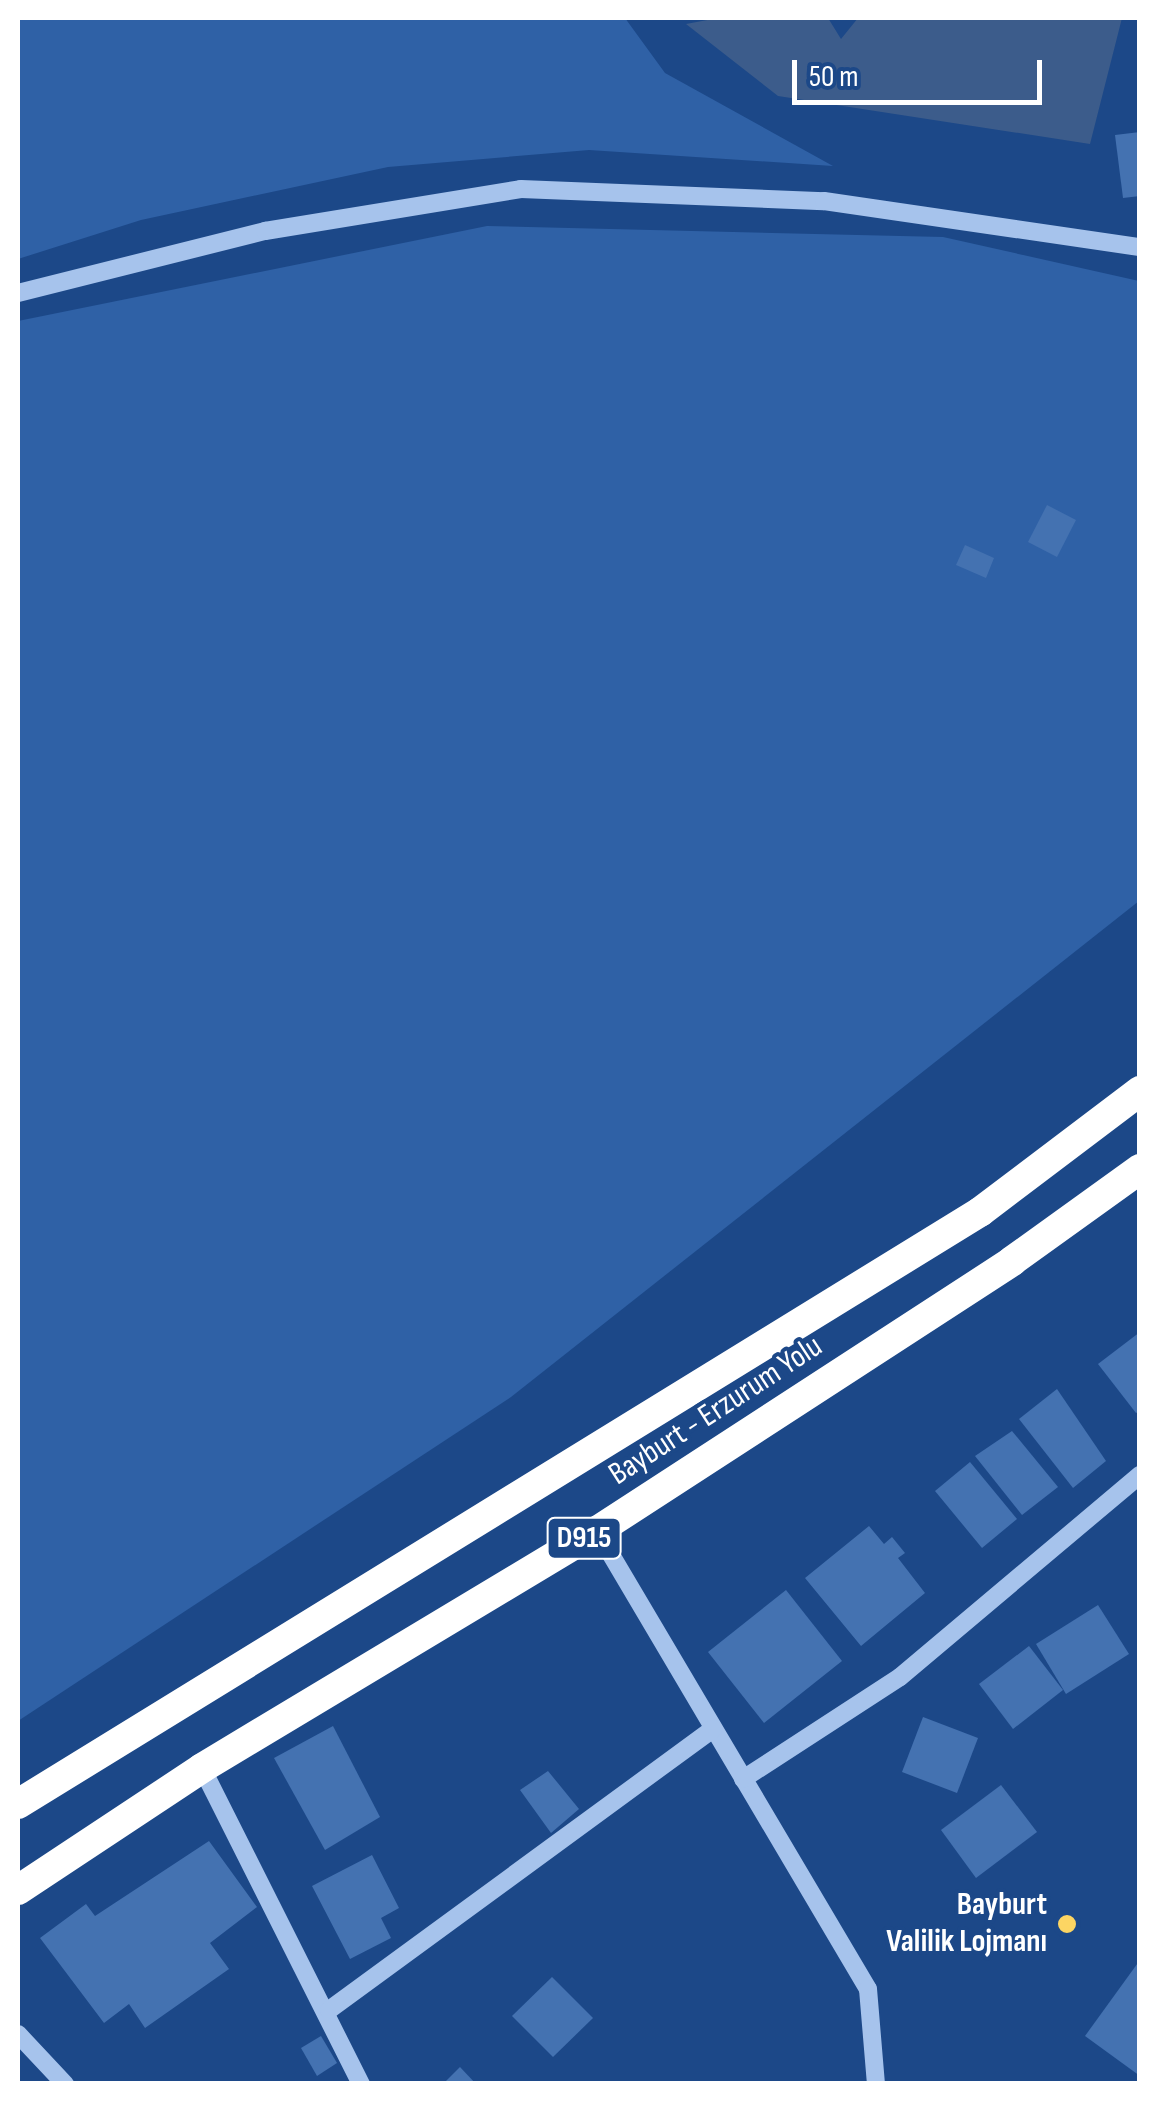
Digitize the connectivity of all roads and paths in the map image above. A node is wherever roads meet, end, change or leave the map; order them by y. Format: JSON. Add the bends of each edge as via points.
{"nodes":[{"id":1,"x":1140,"y":247,"type":"edge"},
{"id":2,"x":18,"y":292,"type":"edge"},
{"id":3,"x":1140,"y":1091,"type":"edge"},
{"id":4,"x":1140,"y":1169,"type":"edge"},
{"id":5,"x":1140,"y":1476,"type":"edge"},
{"id":6,"x":596,"y":1531,"type":"junction"},
{"id":7,"x":713,"y":1728,"type":"junction"},
{"id":8,"x":202,"y":1768,"type":"junction"},
{"id":9,"x":743,"y":1778,"type":"junction"},
{"id":10,"x":18,"y":1804,"type":"edge"},
{"id":11,"x":18,"y":1890,"type":"edge"},
{"id":12,"x":329,"y":2010,"type":"junction"},
{"id":13,"x":18,"y":2034,"type":"edge"},
{"id":14,"x":64,"y":2084,"type":"edge"},
{"id":15,"x":361,"y":2084,"type":"edge"},
{"id":16,"x":876,"y":2084,"type":"edge"}],
"edges":[{"from":1,"to":2,"type":"street","via":[[824,201],[522,189],[265,232]]},
{"from":3,"to":10,"type":"highway","name":"Bayburt - Erzurum Yolu","number":"D915","via":[[964,1222]]},
{"from":4,"to":6,"type":"highway","name":"Bayburt - Erzurum Yolu","number":"D915","via":[[1012,1261]]},
{"from":5,"to":9,"type":"street","via":[[900,1677]]},
{"from":6,"to":7,"type":"street"},
{"from":6,"to":8,"type":"highway","name":"Bayburt - Erzurum Yolu","number":"D915"},
{"from":7,"to":9,"type":"street"},
{"from":7,"to":12,"type":"street"},
{"from":8,"to":11,"type":"highway","name":"Bayburt - Erzurum Yolu","number":"D915"},
{"from":8,"to":12,"type":"street"},
{"from":9,"to":16,"type":"street","via":[[868,1989]]},
{"from":12,"to":15,"type":"street"},
{"from":13,"to":14,"type":"street"}]}
